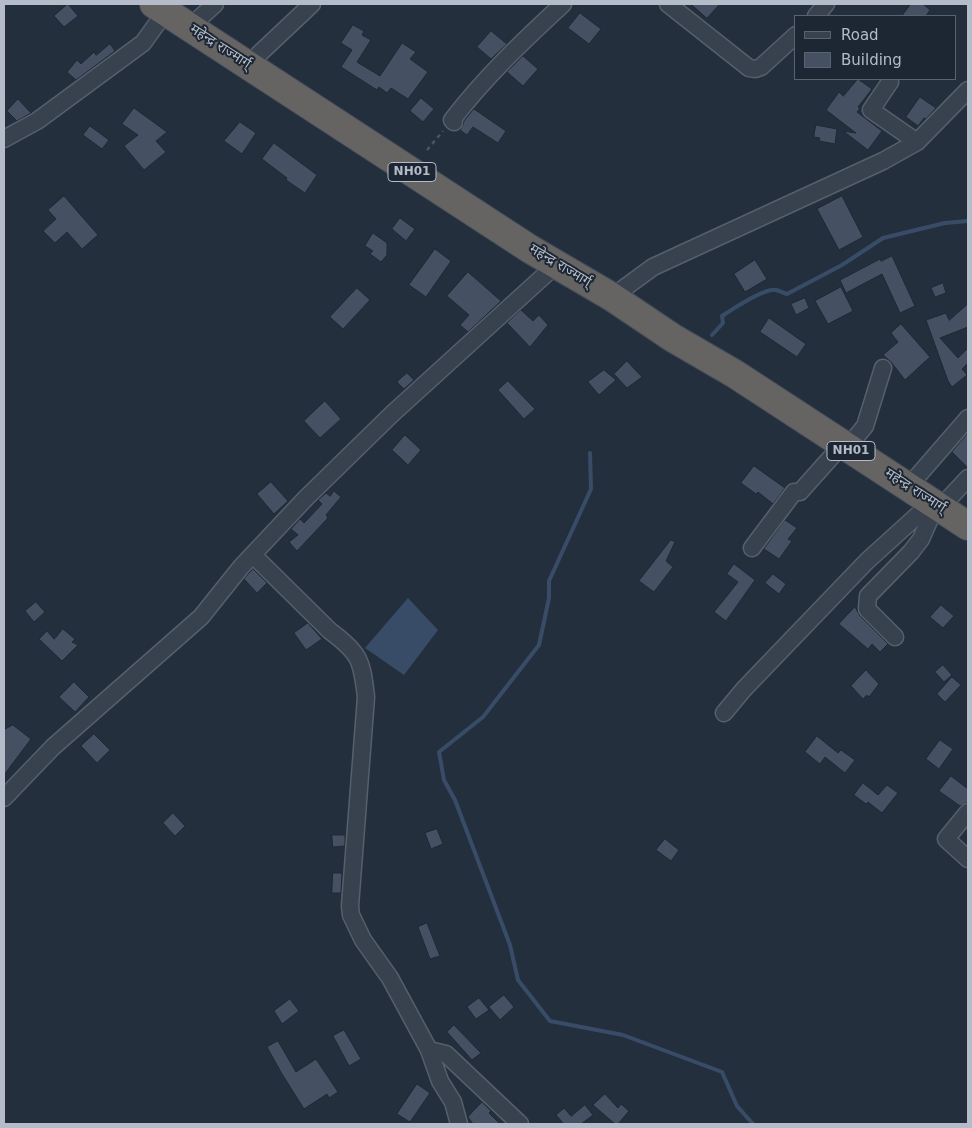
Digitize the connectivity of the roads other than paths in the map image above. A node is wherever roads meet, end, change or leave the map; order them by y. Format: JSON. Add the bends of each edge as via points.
{"nodes":[{"id":1,"x":215,"y":4,"type":"edge"},
{"id":2,"x":312,"y":4,"type":"edge"},
{"id":3,"x":563,"y":4,"type":"edge"},
{"id":4,"x":668,"y":4,"type":"edge"},
{"id":5,"x":826,"y":4,"type":"edge"},
{"id":6,"x":160,"y":8,"type":"edge"},
{"id":7,"x":817,"y":15,"type":"edge"},
{"id":8,"x":190,"y":27,"type":"junction"},
{"id":9,"x":794,"y":37,"type":"edge"},
{"id":10,"x":250,"y":67,"type":"junction"},
{"id":11,"x":890,"y":82,"type":"dead end"},
{"id":12,"x":968,"y":90,"type":"edge"},
{"id":13,"x":453,"y":121,"type":"road end"},
{"id":14,"x":4,"y":139,"type":"edge"},
{"id":15,"x":917,"y":142,"type":"junction"},
{"id":16,"x":557,"y":264,"type":"junction"},
{"id":17,"x":612,"y":297,"type":"junction"},
{"id":18,"x":883,"y":368,"type":"dead end"},
{"id":19,"x":968,"y":418,"type":"edge"},
{"id":20,"x":844,"y":446,"type":"junction"},
{"id":21,"x":968,"y":478,"type":"edge"},
{"id":22,"x":909,"y":486,"type":"junction"},
{"id":23,"x":936,"y":505,"type":"junction"},
{"id":24,"x":968,"y":526,"type":"edge"},
{"id":25,"x":752,"y":548,"type":"dead end"},
{"id":26,"x":253,"y":555,"type":"junction"},
{"id":27,"x":895,"y":637,"type":"dead end"},
{"id":28,"x":724,"y":713,"type":"dead end"},
{"id":29,"x":4,"y":798,"type":"edge"},
{"id":30,"x":968,"y":812,"type":"edge"},
{"id":31,"x":968,"y":859,"type":"edge"},
{"id":32,"x":429,"y":1050,"type":"junction"},
{"id":33,"x":459,"y":1124,"type":"edge"},
{"id":34,"x":520,"y":1124,"type":"edge"}],
"edges":[{"from":1,"to":8,"type":"street"},
{"from":2,"to":10,"type":"street","via":[[259,54]]},
{"from":3,"to":13,"type":"street","via":[[517,46]]},
{"from":4,"to":9,"type":"street","via":[[754,70]]},
{"from":5,"to":7,"type":"street"},
{"from":6,"to":8,"type":"highway","name":"महेन्द्र राज्मार्ग्","number":"NH01"},
{"from":6,"to":14,"type":"street","via":[[143,44],[37,121]]},
{"from":8,"to":10,"type":"highway","name":"महेन्द्र राज्मार्ग्","number":"NH01"},
{"from":10,"to":16,"type":"highway","name":"महेन्द्र राज्मार्ग्","number":"NH01"},
{"from":11,"to":15,"type":"street","via":[[871,110]]},
{"from":12,"to":15,"type":"street"},
{"from":15,"to":17,"type":"street","via":[[654,268]]},
{"from":16,"to":17,"type":"highway","name":"महेन्द्र राज्मार्ग्","number":"NH01"},
{"from":16,"to":26,"type":"street","via":[[392,414]]},
{"from":17,"to":20,"type":"highway","name":"महेन्द्र राज्मार्ग्","number":"NH01"},
{"from":18,"to":20,"type":"street","via":[[866,426]]},
{"from":19,"to":22,"type":"street"},
{"from":20,"to":22,"type":"highway","name":"महेन्द्र राज्मार्ग्","number":"NH01"},
{"from":20,"to":25,"type":"street","via":[[800,492],[794,492]]},
{"from":21,"to":23,"type":"street"},
{"from":22,"to":23,"type":"highway","name":"महेन्द्र राज्मार्ग्","number":"NH01"},
{"from":23,"to":24,"type":"highway","name":"महेन्द्र राज्मार्ग्","number":"NH01"},
{"from":23,"to":27,"type":"street","via":[[921,539],[868,596],[866,609]]},
{"from":23,"to":28,"type":"street","via":[[868,561]]},
{"from":26,"to":29,"type":"street","via":[[201,617],[53,747]]},
{"from":26,"to":32,"type":"street","via":[[344,641],[359,659],[364,673],[366,696],[351,915]]},
{"from":30,"to":31,"type":"street","via":[[946,839]]},
{"from":32,"to":33,"type":"street","via":[[440,1081],[453,1102]]},
{"from":32,"to":34,"type":"street","via":[[446,1054]]}]}
